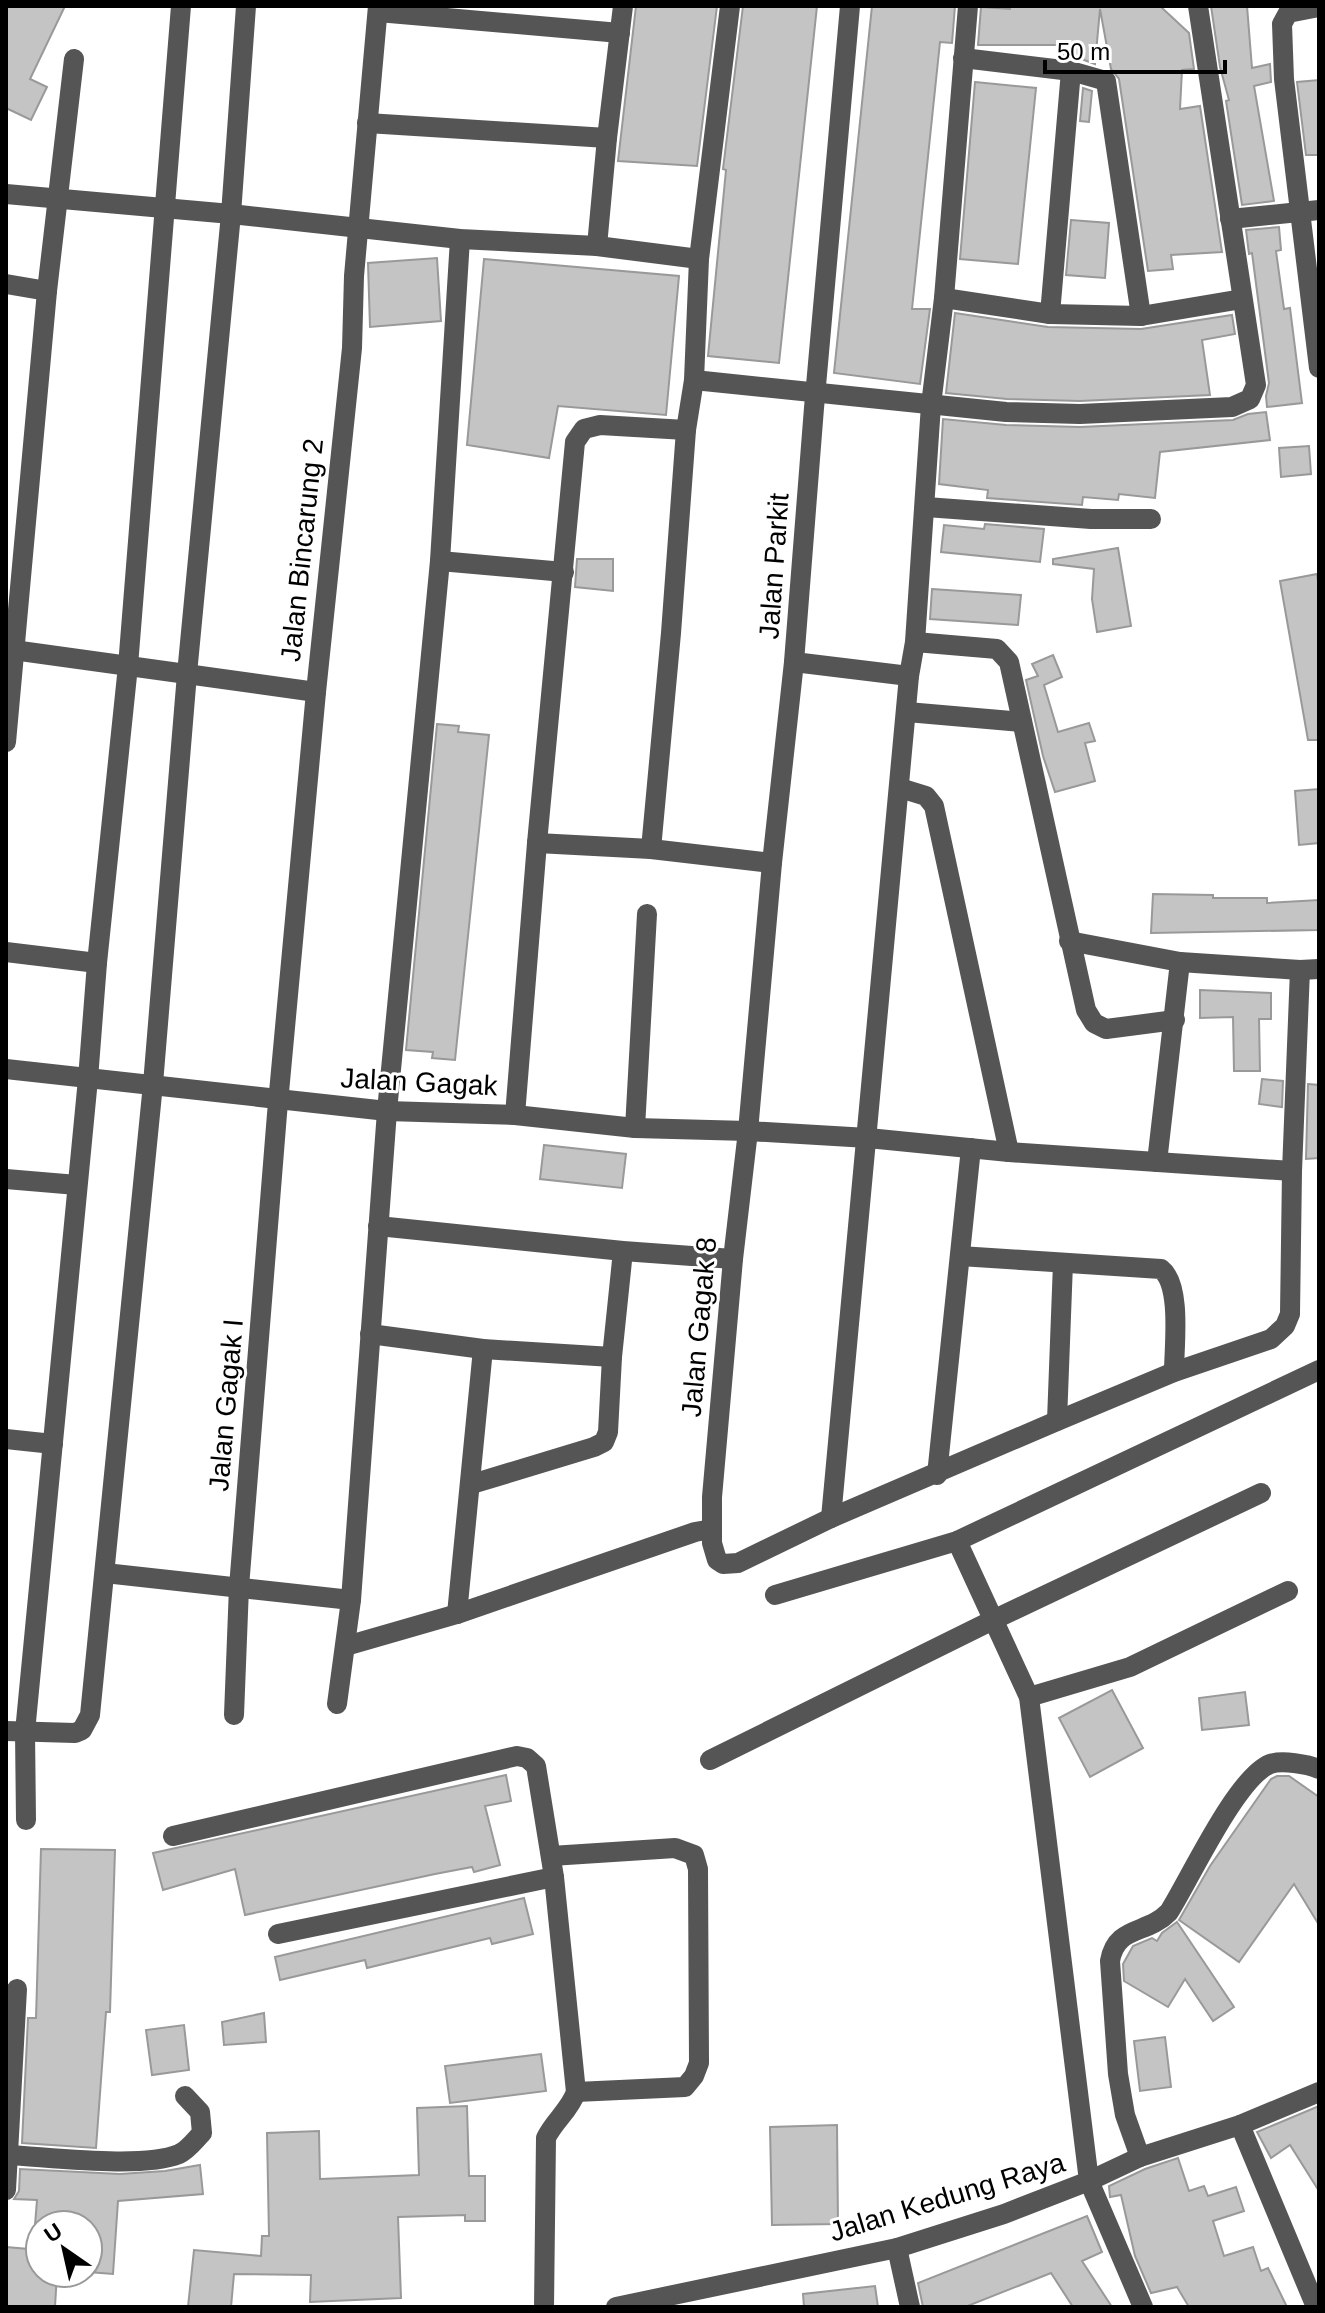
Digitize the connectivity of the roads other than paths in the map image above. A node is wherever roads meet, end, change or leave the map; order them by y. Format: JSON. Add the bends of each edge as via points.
{"nodes":[{"id":1,"x":181,"y":6,"type":"edge"},
{"id":2,"x":246,"y":6,"type":"edge"},
{"id":3,"x":623,"y":6,"type":"edge"},
{"id":4,"x":730,"y":6,"type":"edge"},
{"id":5,"x":850,"y":6,"type":"edge"},
{"id":6,"x":968,"y":6,"type":"edge"},
{"id":7,"x":1198,"y":6,"type":"edge"},
{"id":8,"x":1319,"y":7,"type":"edge"},
{"id":9,"x":378,"y":9,"type":"edge"},
{"id":10,"x":620,"y":33,"type":"junction"},
{"id":11,"x":963,"y":58,"type":"junction"},
{"id":12,"x":74,"y":59,"type":"dead end"},
{"id":13,"x":1071,"y":71,"type":"junction"},
{"id":14,"x":367,"y":123,"type":"junction"},
{"id":15,"x":607,"y":138,"type":"junction"},
{"id":16,"x":6,"y":194,"type":"edge"},
{"id":17,"x":58,"y":200,"type":"junction"},
{"id":18,"x":164,"y":209,"type":"junction"},
{"id":19,"x":1310,"y":211,"type":"edge"},
{"id":20,"x":231,"y":214,"type":"junction"},
{"id":21,"x":1230,"y":219,"type":"junction"},
{"id":22,"x":358,"y":229,"type":"junction"},
{"id":23,"x":460,"y":239,"type":"junction"},
{"id":24,"x":597,"y":246,"type":"junction"},
{"id":25,"x":699,"y":259,"type":"junction"},
{"id":26,"x":6,"y":284,"type":"edge"},
{"id":27,"x":47,"y":291,"type":"junction"},
{"id":28,"x":944,"y":298,"type":"junction"},
{"id":29,"x":1242,"y":299,"type":"junction"},
{"id":30,"x":1050,"y":314,"type":"junction"},
{"id":31,"x":1141,"y":316,"type":"junction"},
{"id":32,"x":1319,"y":368,"type":"edge"},
{"id":33,"x":694,"y":380,"type":"junction"},
{"id":34,"x":815,"y":392,"type":"junction"},
{"id":35,"x":931,"y":405,"type":"junction"},
{"id":36,"x":686,"y":430,"type":"junction"},
{"id":37,"x":926,"y":507,"type":"junction"},
{"id":38,"x":1151,"y":519,"type":"dead end"},
{"id":39,"x":440,"y":561,"type":"junction"},
{"id":40,"x":564,"y":572,"type":"junction"},
{"id":41,"x":915,"y":642,"type":"junction"},
{"id":42,"x":10,"y":649,"type":"edge"},
{"id":43,"x":794,"y":662,"type":"junction"},
{"id":44,"x":128,"y":666,"type":"junction"},
{"id":45,"x":187,"y":674,"type":"junction"},
{"id":46,"x":909,"y":676,"type":"junction"},
{"id":47,"x":316,"y":692,"type":"junction"},
{"id":48,"x":907,"y":712,"type":"junction"},
{"id":49,"x":1022,"y":722,"type":"junction"},
{"id":50,"x":6,"y":742,"type":"edge"},
{"id":51,"x":900,"y":788,"type":"junction"},
{"id":52,"x":537,"y":843,"type":"junction"},
{"id":53,"x":651,"y":849,"type":"junction"},
{"id":54,"x":772,"y":863,"type":"junction"},
{"id":55,"x":647,"y":914,"type":"dead end"},
{"id":56,"x":1069,"y":941,"type":"junction"},
{"id":57,"x":6,"y":952,"type":"edge"},
{"id":58,"x":1180,"y":962,"type":"junction"},
{"id":59,"x":97,"y":963,"type":"junction"},
{"id":60,"x":1309,"y":969,"type":"edge"},
{"id":61,"x":1175,"y":1020,"type":"junction"},
{"id":62,"x":6,"y":1069,"type":"edge"},
{"id":63,"x":88,"y":1079,"type":"junction"},
{"id":64,"x":153,"y":1084,"type":"junction"},
{"id":65,"x":279,"y":1099,"type":"junction"},
{"id":66,"x":387,"y":1111,"type":"junction"},
{"id":67,"x":515,"y":1115,"type":"junction"},
{"id":68,"x":635,"y":1128,"type":"junction"},
{"id":69,"x":748,"y":1131,"type":"junction"},
{"id":70,"x":868,"y":1138,"type":"junction"},
{"id":71,"x":971,"y":1148,"type":"junction"},
{"id":72,"x":1009,"y":1152,"type":"junction"},
{"id":73,"x":1157,"y":1162,"type":"junction"},
{"id":74,"x":1292,"y":1171,"type":"junction"},
{"id":75,"x":6,"y":1179,"type":"edge"},
{"id":76,"x":77,"y":1185,"type":"junction"},
{"id":77,"x":378,"y":1226,"type":"junction"},
{"id":78,"x":623,"y":1251,"type":"junction"},
{"id":79,"x":960,"y":1256,"type":"junction"},
{"id":80,"x":733,"y":1259,"type":"junction"},
{"id":81,"x":1063,"y":1263,"type":"junction"},
{"id":82,"x":370,"y":1334,"type":"junction"},
{"id":83,"x":483,"y":1349,"type":"junction"},
{"id":84,"x":612,"y":1357,"type":"junction"},
{"id":85,"x":1319,"y":1370,"type":"edge"},
{"id":86,"x":1174,"y":1372,"type":"junction"},
{"id":87,"x":1057,"y":1421,"type":"junction"},
{"id":88,"x":6,"y":1439,"type":"edge"},
{"id":89,"x":53,"y":1444,"type":"junction"},
{"id":90,"x":937,"y":1475,"type":"junction"},
{"id":91,"x":472,"y":1484,"type":"junction"},
{"id":92,"x":1261,"y":1493,"type":"dead end"},
{"id":93,"x":831,"y":1518,"type":"junction"},
{"id":94,"x":712,"y":1529,"type":"junction"},
{"id":95,"x":957,"y":1541,"type":"junction"},
{"id":96,"x":105,"y":1573,"type":"junction"},
{"id":97,"x":239,"y":1587,"type":"junction"},
{"id":98,"x":1288,"y":1591,"type":"dead end"},
{"id":99,"x":775,"y":1595,"type":"dead end"},
{"id":100,"x":351,"y":1600,"type":"junction"},
{"id":101,"x":457,"y":1614,"type":"junction"},
{"id":102,"x":993,"y":1620,"type":"junction"},
{"id":103,"x":346,"y":1646,"type":"junction"},
{"id":104,"x":1029,"y":1697,"type":"junction"},
{"id":105,"x":337,"y":1704,"type":"dead end"},
{"id":106,"x":234,"y":1715,"type":"dead end"},
{"id":107,"x":16,"y":1732,"type":"edge"},
{"id":108,"x":710,"y":1760,"type":"dead end"},
{"id":109,"x":1316,"y":1768,"type":"edge"},
{"id":110,"x":26,"y":1820,"type":"dead end"},
{"id":111,"x":173,"y":1836,"type":"dead end"},
{"id":112,"x":551,"y":1856,"type":"junction"},
{"id":113,"x":554,"y":1877,"type":"junction"},
{"id":114,"x":278,"y":1934,"type":"dead end"},
{"id":115,"x":17,"y":1989,"type":"dead end"},
{"id":116,"x":576,"y":2092,"type":"junction"},
{"id":117,"x":1319,"y":2092,"type":"edge"},
{"id":118,"x":185,"y":2096,"type":"dead end"},
{"id":119,"x":1240,"y":2125,"type":"junction"},
{"id":120,"x":8,"y":2155,"type":"junction"},
{"id":121,"x":1140,"y":2157,"type":"junction"},
{"id":122,"x":1089,"y":2181,"type":"junction"},
{"id":123,"x":6,"y":2190,"type":"edge"},
{"id":124,"x":897,"y":2248,"type":"junction"},
{"id":125,"x":544,"y":2307,"type":"edge"},
{"id":126,"x":616,"y":2307,"type":"edge"},
{"id":127,"x":910,"y":2307,"type":"edge"},
{"id":128,"x":1143,"y":2307,"type":"edge"},
{"id":129,"x":1316,"y":2307,"type":"edge"}],
"edges":[{"from":1,"to":18,"type":"street"},
{"from":2,"to":20,"type":"street"},
{"from":3,"to":10,"type":"street"},
{"from":4,"to":25,"type":"street"},
{"from":5,"to":34,"type":"street","name":"Jalan Parkit"},
{"from":6,"to":11,"type":"street"},
{"from":7,"to":21,"type":"street"},
{"from":8,"to":19,"type":"street","via":[[1288,13],[1282,24],[1284,79]]},
{"from":9,"to":10,"type":"street"},
{"from":9,"to":14,"type":"street","name":"Jalan Bincarung 2"},
{"from":10,"to":15,"type":"street"},
{"from":11,"to":13,"type":"street"},
{"from":11,"to":28,"type":"street"},
{"from":12,"to":17,"type":"street"},
{"from":13,"to":30,"type":"street"},
{"from":13,"to":31,"type":"street","via":[[1107,83]]},
{"from":14,"to":15,"type":"street"},
{"from":14,"to":22,"type":"street","name":"Jalan Bincarung 2"},
{"from":15,"to":24,"type":"street"},
{"from":16,"to":17,"type":"street"},
{"from":17,"to":18,"type":"street"},
{"from":17,"to":27,"type":"street"},
{"from":18,"to":20,"type":"street"},
{"from":18,"to":44,"type":"street"},
{"from":19,"to":21,"type":"street"},
{"from":19,"to":32,"type":"street"},
{"from":20,"to":22,"type":"street"},
{"from":20,"to":45,"type":"street"},
{"from":21,"to":29,"type":"street"},
{"from":22,"to":23,"type":"street"},
{"from":22,"to":47,"type":"street","name":"Jalan Bincarung 2","via":[[352,348]]},
{"from":23,"to":24,"type":"street"},
{"from":23,"to":39,"type":"street"},
{"from":24,"to":25,"type":"street"},
{"from":25,"to":33,"type":"street"},
{"from":26,"to":27,"type":"street"},
{"from":27,"to":42,"type":"street"},
{"from":28,"to":30,"type":"street"},
{"from":28,"to":35,"type":"street"},
{"from":29,"to":31,"type":"street"},
{"from":29,"to":35,"type":"street","via":[[1256,385],[1243,404],[1080,414]]},
{"from":30,"to":31,"type":"street"},
{"from":33,"to":34,"type":"street"},
{"from":33,"to":36,"type":"street"},
{"from":34,"to":35,"type":"street"},
{"from":34,"to":43,"type":"street","name":"Jalan Parkit"},
{"from":35,"to":37,"type":"street"},
{"from":36,"to":40,"type":"street","via":[[600,425],[584,429],[575,442]]},
{"from":36,"to":53,"type":"street"},
{"from":37,"to":38,"type":"street"},
{"from":37,"to":41,"type":"street"},
{"from":39,"to":40,"type":"street"},
{"from":39,"to":66,"type":"street"},
{"from":40,"to":52,"type":"street"},
{"from":41,"to":46,"type":"street"},
{"from":41,"to":49,"type":"street","via":[[1003,653]]},
{"from":42,"to":44,"type":"street"},
{"from":42,"to":50,"type":"street"},
{"from":43,"to":46,"type":"street"},
{"from":43,"to":54,"type":"street","name":"Jalan Parkit"},
{"from":44,"to":45,"type":"street"},
{"from":44,"to":59,"type":"street"},
{"from":45,"to":47,"type":"street"},
{"from":45,"to":64,"type":"street"},
{"from":46,"to":48,"type":"street"},
{"from":47,"to":65,"type":"street","name":"Jalan Bincarung 2"},
{"from":48,"to":49,"type":"street"},
{"from":48,"to":51,"type":"street"},
{"from":49,"to":56,"type":"street"},
{"from":51,"to":70,"type":"street"},
{"from":51,"to":72,"type":"street","via":[[926,796],[934,806]]},
{"from":52,"to":53,"type":"street"},
{"from":52,"to":67,"type":"street"},
{"from":53,"to":54,"type":"street"},
{"from":54,"to":69,"type":"street","name":"Jalan Parkit"},
{"from":55,"to":68,"type":"street"},
{"from":56,"to":58,"type":"street"},
{"from":56,"to":61,"type":"street","via":[[1094,1023],[1106,1029]]},
{"from":57,"to":59,"type":"street"},
{"from":58,"to":60,"type":"street"},
{"from":58,"to":61,"type":"street"},
{"from":59,"to":63,"type":"street"},
{"from":60,"to":74,"type":"street"},
{"from":61,"to":73,"type":"street"},
{"from":62,"to":63,"type":"street","name":"Jalan Gagak"},
{"from":63,"to":64,"type":"street","name":"Jalan Gagak"},
{"from":63,"to":76,"type":"street"},
{"from":64,"to":65,"type":"street","name":"Jalan Gagak"},
{"from":64,"to":96,"type":"street"},
{"from":65,"to":66,"type":"street","name":"Jalan Gagak"},
{"from":65,"to":97,"type":"street","name":"Jalan Gagak I"},
{"from":66,"to":67,"type":"street","name":"Jalan Gagak"},
{"from":66,"to":77,"type":"street"},
{"from":67,"to":68,"type":"street","name":"Jalan Gagak"},
{"from":68,"to":69,"type":"street","name":"Jalan Gagak"},
{"from":69,"to":70,"type":"street","name":"Jalan Gagak"},
{"from":69,"to":80,"type":"street","name":"Jalan Gagak 8"},
{"from":70,"to":71,"type":"street","name":"Jalan Gagak"},
{"from":70,"to":93,"type":"street"},
{"from":71,"to":72,"type":"street","name":"Jalan Gagak"},
{"from":71,"to":79,"type":"street"},
{"from":72,"to":73,"type":"street","name":"Jalan Gagak"},
{"from":73,"to":74,"type":"street","name":"Jalan Gagak"},
{"from":74,"to":86,"type":"street","via":[[1290,1314],[1285,1326],[1271,1339]]},
{"from":75,"to":76,"type":"street"},
{"from":76,"to":89,"type":"street"},
{"from":77,"to":78,"type":"street"},
{"from":77,"to":82,"type":"street"},
{"from":78,"to":80,"type":"street"},
{"from":78,"to":84,"type":"street"},
{"from":79,"to":81,"type":"street"},
{"from":79,"to":90,"type":"street"},
{"from":80,"to":94,"type":"street","name":"Jalan Gagak 8"},
{"from":81,"to":86,"type":"street","via":[[1167,1273],[1174,1290]]},
{"from":81,"to":87,"type":"street"},
{"from":82,"to":83,"type":"street"},
{"from":82,"to":100,"type":"street"},
{"from":83,"to":84,"type":"street"},
{"from":83,"to":91,"type":"street"},
{"from":84,"to":91,"type":"street","via":[[604,1442]]},
{"from":85,"to":95,"type":"street"},
{"from":86,"to":87,"type":"street"},
{"from":87,"to":90,"type":"street"},
{"from":88,"to":89,"type":"street"},
{"from":89,"to":107,"type":"street"},
{"from":90,"to":93,"type":"street"},
{"from":91,"to":101,"type":"street"},
{"from":92,"to":102,"type":"street"},
{"from":93,"to":94,"type":"street","via":[[731,1565],[717,1560]]},
{"from":94,"to":101,"type":"street"},
{"from":95,"to":99,"type":"street"},
{"from":95,"to":102,"type":"street"},
{"from":96,"to":97,"type":"street"},
{"from":96,"to":107,"type":"street","via":[[87,1723],[75,1733]]},
{"from":97,"to":100,"type":"street"},
{"from":97,"to":106,"type":"street","name":"Jalan Gagak I"},
{"from":98,"to":104,"type":"street","via":[[1130,1667]]},
{"from":100,"to":103,"type":"street"},
{"from":101,"to":103,"type":"street"},
{"from":102,"to":104,"type":"street"},
{"from":102,"to":108,"type":"street"},
{"from":103,"to":105,"type":"street"},
{"from":104,"to":122,"type":"street"},
{"from":107,"to":110,"type":"street"},
{"from":109,"to":121,"type":"street","via":[[1280,1763],[1251,1780],[1225,1813],[1169,1912],[1112,1947],[1118,2074]]},
{"from":111,"to":112,"type":"street","via":[[517,1756],[527,1758],[539,1772]]},
{"from":112,"to":113,"type":"street"},
{"from":112,"to":116,"type":"street","via":[[675,1848],[694,1855],[698,1869],[699,2063],[694,2076],[685,2087]]},
{"from":113,"to":114,"type":"street"},
{"from":113,"to":116,"type":"street"},
{"from":115,"to":120,"type":"street"},
{"from":116,"to":125,"type":"street","via":[[546,2138]]},
{"from":117,"to":119,"type":"street","name":"Jalan Kedung Raya"},
{"from":118,"to":120,"type":"street","via":[[200,2112],[202,2133],[182,2153],[134,2161]]},
{"from":119,"to":121,"type":"street","name":"Jalan Kedung Raya"},
{"from":119,"to":129,"type":"street"},
{"from":120,"to":123,"type":"street"},
{"from":121,"to":122,"type":"street","name":"Jalan Kedung Raya"},
{"from":122,"to":124,"type":"street","name":"Jalan Kedung Raya"},
{"from":122,"to":128,"type":"street"},
{"from":124,"to":126,"type":"street","name":"Jalan Kedung Raya"},
{"from":124,"to":127,"type":"street"}]}
